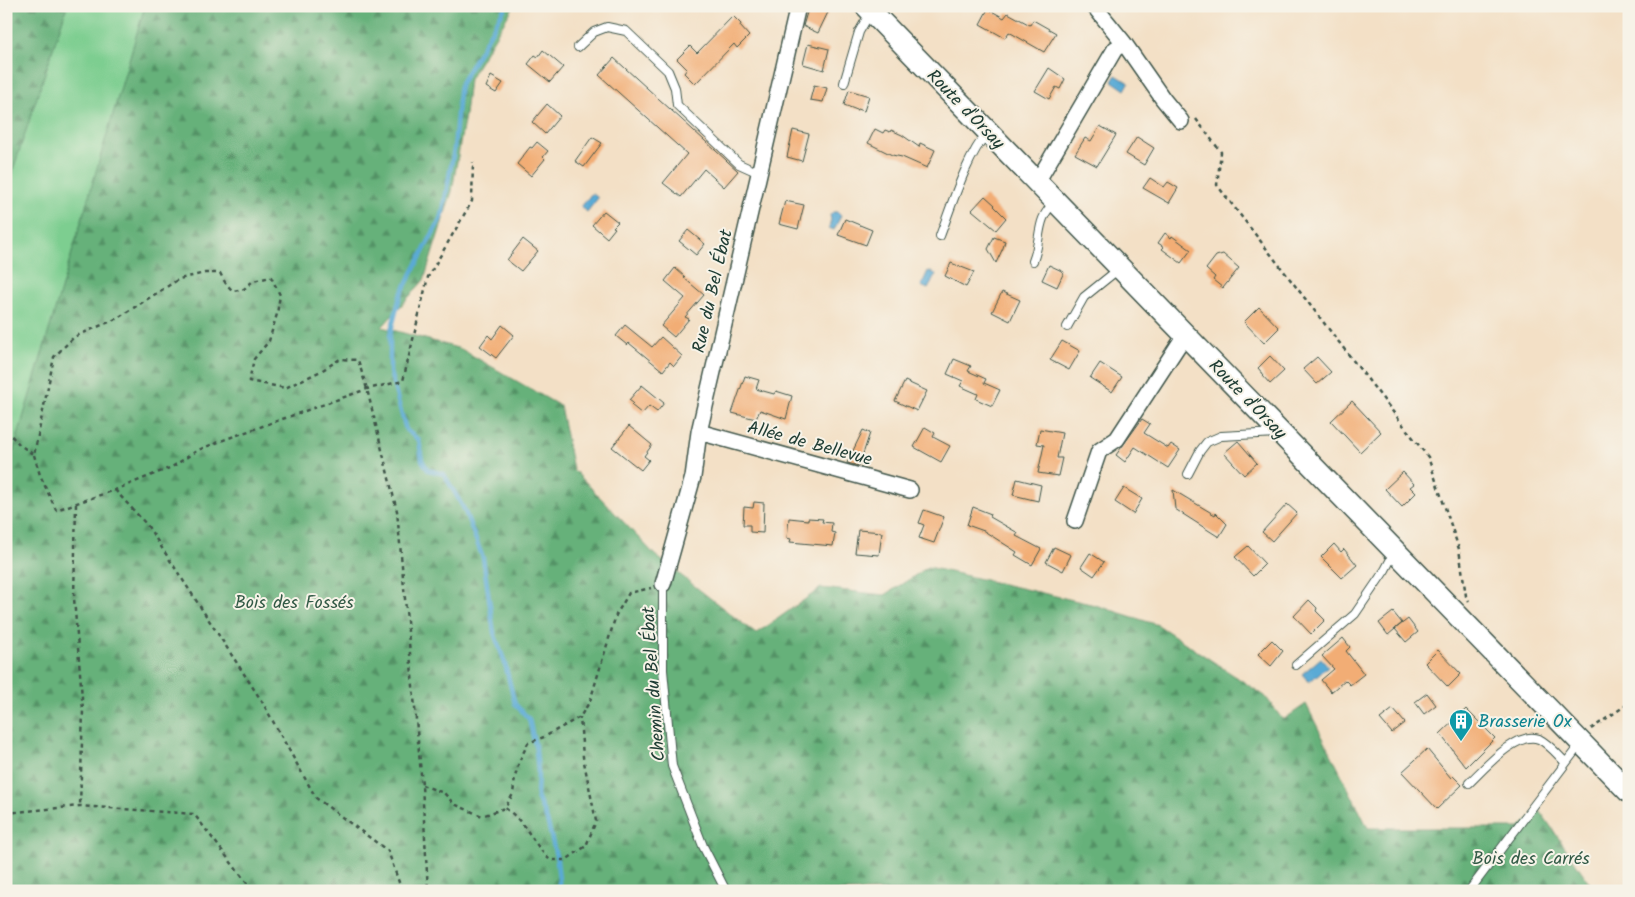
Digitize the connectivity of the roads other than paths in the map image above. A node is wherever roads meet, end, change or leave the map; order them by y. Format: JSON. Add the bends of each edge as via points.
{"nodes":[{"id":1,"x":798,"y":6,"type":"edge"},
{"id":2,"x":1094,"y":6,"type":"edge"},
{"id":3,"x":871,"y":8,"type":"edge"},
{"id":4,"x":1124,"y":43,"type":"junction"},
{"id":5,"x":578,"y":47,"type":"dead end"},
{"id":6,"x":844,"y":83,"type":"dead end"},
{"id":7,"x":1186,"y":117,"type":"road end"},
{"id":8,"x":988,"y":132,"type":"junction"},
{"id":9,"x":759,"y":173,"type":"junction"},
{"id":10,"x":1038,"y":182,"type":"junction"},
{"id":11,"x":1056,"y":202,"type":"junction"},
{"id":12,"x":940,"y":236,"type":"dead end"},
{"id":13,"x":1033,"y":261,"type":"dead end"},
{"id":14,"x":1120,"y":268,"type":"junction"},
{"id":15,"x":1067,"y":327,"type":"dead end"},
{"id":16,"x":1185,"y":335,"type":"junction"},
{"id":17,"x":699,"y":432,"type":"junction"},
{"id":18,"x":1281,"y":433,"type":"junction"},
{"id":19,"x":1188,"y":474,"type":"dead end"},
{"id":20,"x":910,"y":490,"type":"dead end"},
{"id":21,"x":1074,"y":521,"type":"dead end"},
{"id":22,"x":1395,"y":551,"type":"junction"},
{"id":23,"x":663,"y":587,"type":"joint"},
{"id":24,"x":1296,"y":665,"type":"dead end"},
{"id":25,"x":1581,"y":743,"type":"junction"},
{"id":26,"x":1565,"y":762,"type":"junction"},
{"id":27,"x":1469,"y":783,"type":"dead end"},
{"id":28,"x":1629,"y":792,"type":"edge"},
{"id":29,"x":726,"y":891,"type":"edge"},
{"id":30,"x":1469,"y":891,"type":"edge"}],
"edges":[{"from":1,"to":9,"type":"street","name":"Rue du Bel Ébat"},
{"from":2,"to":4,"type":"street"},
{"from":3,"to":6,"type":"lane","via":[[859,32]]},
{"from":3,"to":8,"type":"main road","name":"Route d'Orsay"},
{"from":4,"to":7,"type":"street","via":[[1163,99]]},
{"from":4,"to":10,"type":"street","via":[[1115,49]]},
{"from":5,"to":9,"type":"lane","via":[[594,32],[607,27],[626,31],[668,71],[677,105],[739,164]]},
{"from":8,"to":10,"type":"main road","name":"Route d'Orsay"},
{"from":8,"to":12,"type":"lane","via":[[970,160]]},
{"from":9,"to":17,"type":"street","name":"Rue du Bel Ébat"},
{"from":10,"to":11,"type":"main road","name":"Route d'Orsay"},
{"from":11,"to":13,"type":"lane","via":[[1042,219]]},
{"from":11,"to":14,"type":"main road","name":"Route d'Orsay"},
{"from":14,"to":15,"type":"lane","via":[[1084,297]]},
{"from":14,"to":16,"type":"main road","name":"Route d'Orsay"},
{"from":16,"to":18,"type":"main road","name":"Route d'Orsay"},
{"from":16,"to":21,"type":"street","via":[[1117,439],[1099,451]]},
{"from":17,"to":20,"type":"street","name":"Allée de Bellevue"},
{"from":17,"to":23,"type":"street","name":"Rue du Bel Ébat","via":[[693,478]]},
{"from":18,"to":19,"type":"lane","via":[[1221,436],[1207,442]]},
{"from":18,"to":22,"type":"main road","name":"Route d'Orsay"},
{"from":22,"to":24,"type":"lane","via":[[1355,614]]},
{"from":22,"to":25,"type":"main road","name":"Route d'Orsay"},
{"from":23,"to":29,"type":"lane","name":"Chemin du Bel Ébat","via":[[663,670],[672,766],[703,846]]},
{"from":25,"to":26,"type":"lane"},
{"from":25,"to":28,"type":"main road","name":"Route d'Orsay"},
{"from":26,"to":27,"type":"lane","via":[[1537,738],[1525,740],[1510,744]]},
{"from":26,"to":30,"type":"lane"}]}
